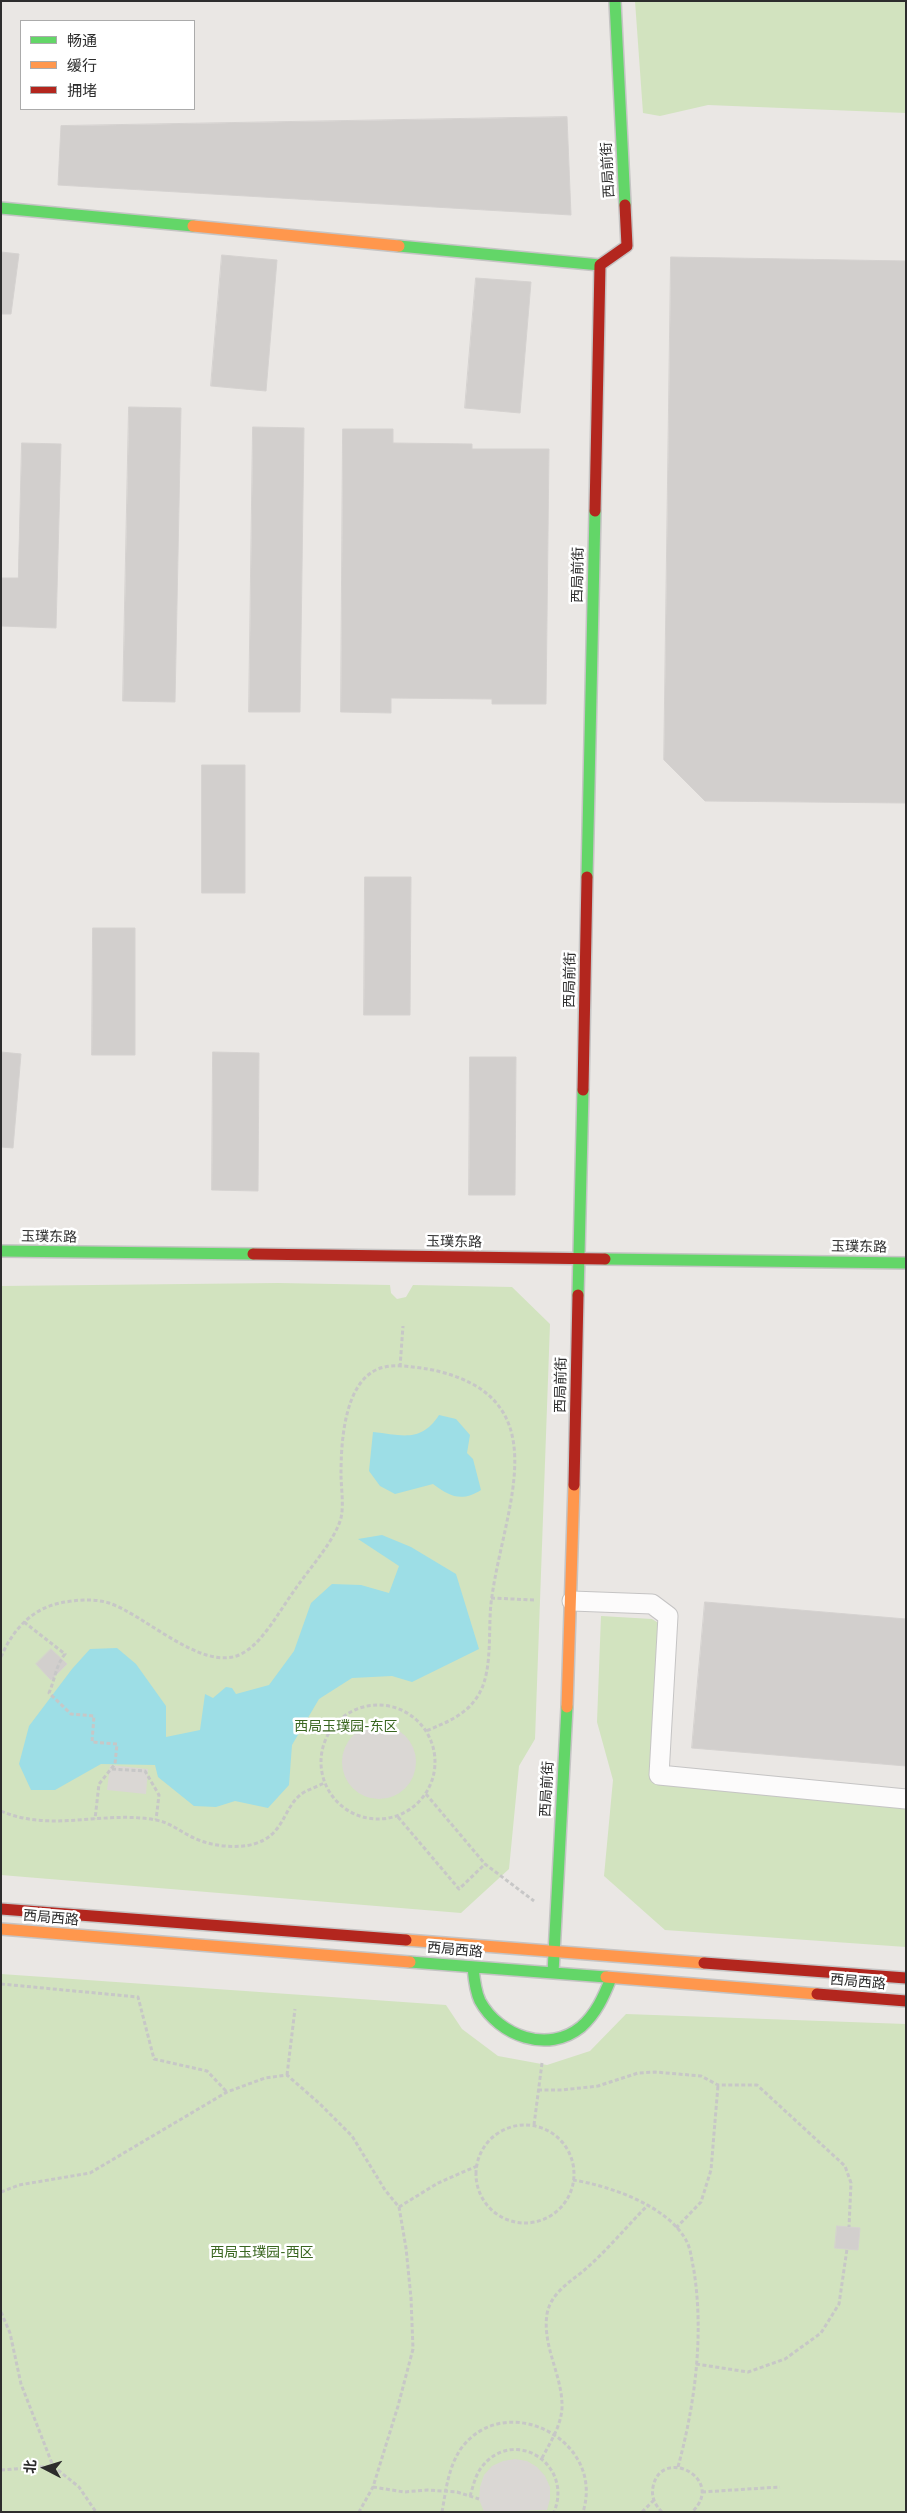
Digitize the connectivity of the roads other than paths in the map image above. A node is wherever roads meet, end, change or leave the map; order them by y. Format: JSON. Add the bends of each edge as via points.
{"nodes":[{"id":1,"x":615,"y":1,"type":"edge"},
{"id":2,"x":1,"y":208,"type":"edge"},
{"id":3,"x":600,"y":265,"type":"junction"},
{"id":4,"x":1,"y":1251,"type":"edge"},
{"id":5,"x":578,"y":1258,"type":"junction"},
{"id":6,"x":906,"y":1263,"type":"edge"},
{"id":7,"x":572,"y":1601,"type":"junction"},
{"id":8,"x":906,"y":1799,"type":"edge"},
{"id":9,"x":1,"y":1909,"type":"edge"},
{"id":10,"x":1,"y":1929,"type":"edge"},
{"id":11,"x":554,"y":1950,"type":"junction"},
{"id":12,"x":473,"y":1967,"type":"junction"},
{"id":13,"x":553,"y":1973,"type":"junction"},
{"id":14,"x":611,"y":1978,"type":"junction"},
{"id":15,"x":906,"y":1978,"type":"edge"},
{"id":16,"x":906,"y":2001,"type":"edge"}],
"edges":[{"from":1,"to":3,"type":"street","name":"西局前街","via":[[627,246]]},
{"from":2,"to":3,"type":"street"},
{"from":3,"to":5,"type":"street","name":"西局前街"},
{"from":4,"to":5,"type":"street","name":"玉璞东路"},
{"from":5,"to":6,"type":"street","name":"玉璞东路"},
{"from":5,"to":7,"type":"street","name":"西局前街"},
{"from":7,"to":8,"type":"street","via":[[652,1604],[668,1616],[659,1775]]},
{"from":7,"to":11,"type":"street","name":"西局前街"},
{"from":9,"to":11,"type":"street","name":"西局西路"},
{"from":10,"to":12,"type":"street","name":"西局西路"},
{"from":11,"to":13,"type":"street","name":"西局前街"},
{"from":11,"to":15,"type":"street","name":"西局西路"},
{"from":12,"to":13,"type":"street","name":"西局西路"},
{"from":12,"to":14,"type":"street","via":[[478,1999],[498,2026],[527,2038],[544,2040],[562,2038],[588,2019],[599,2006]]},
{"from":13,"to":14,"type":"street","name":"西局西路"},
{"from":14,"to":16,"type":"street","name":"西局西路"}]}
